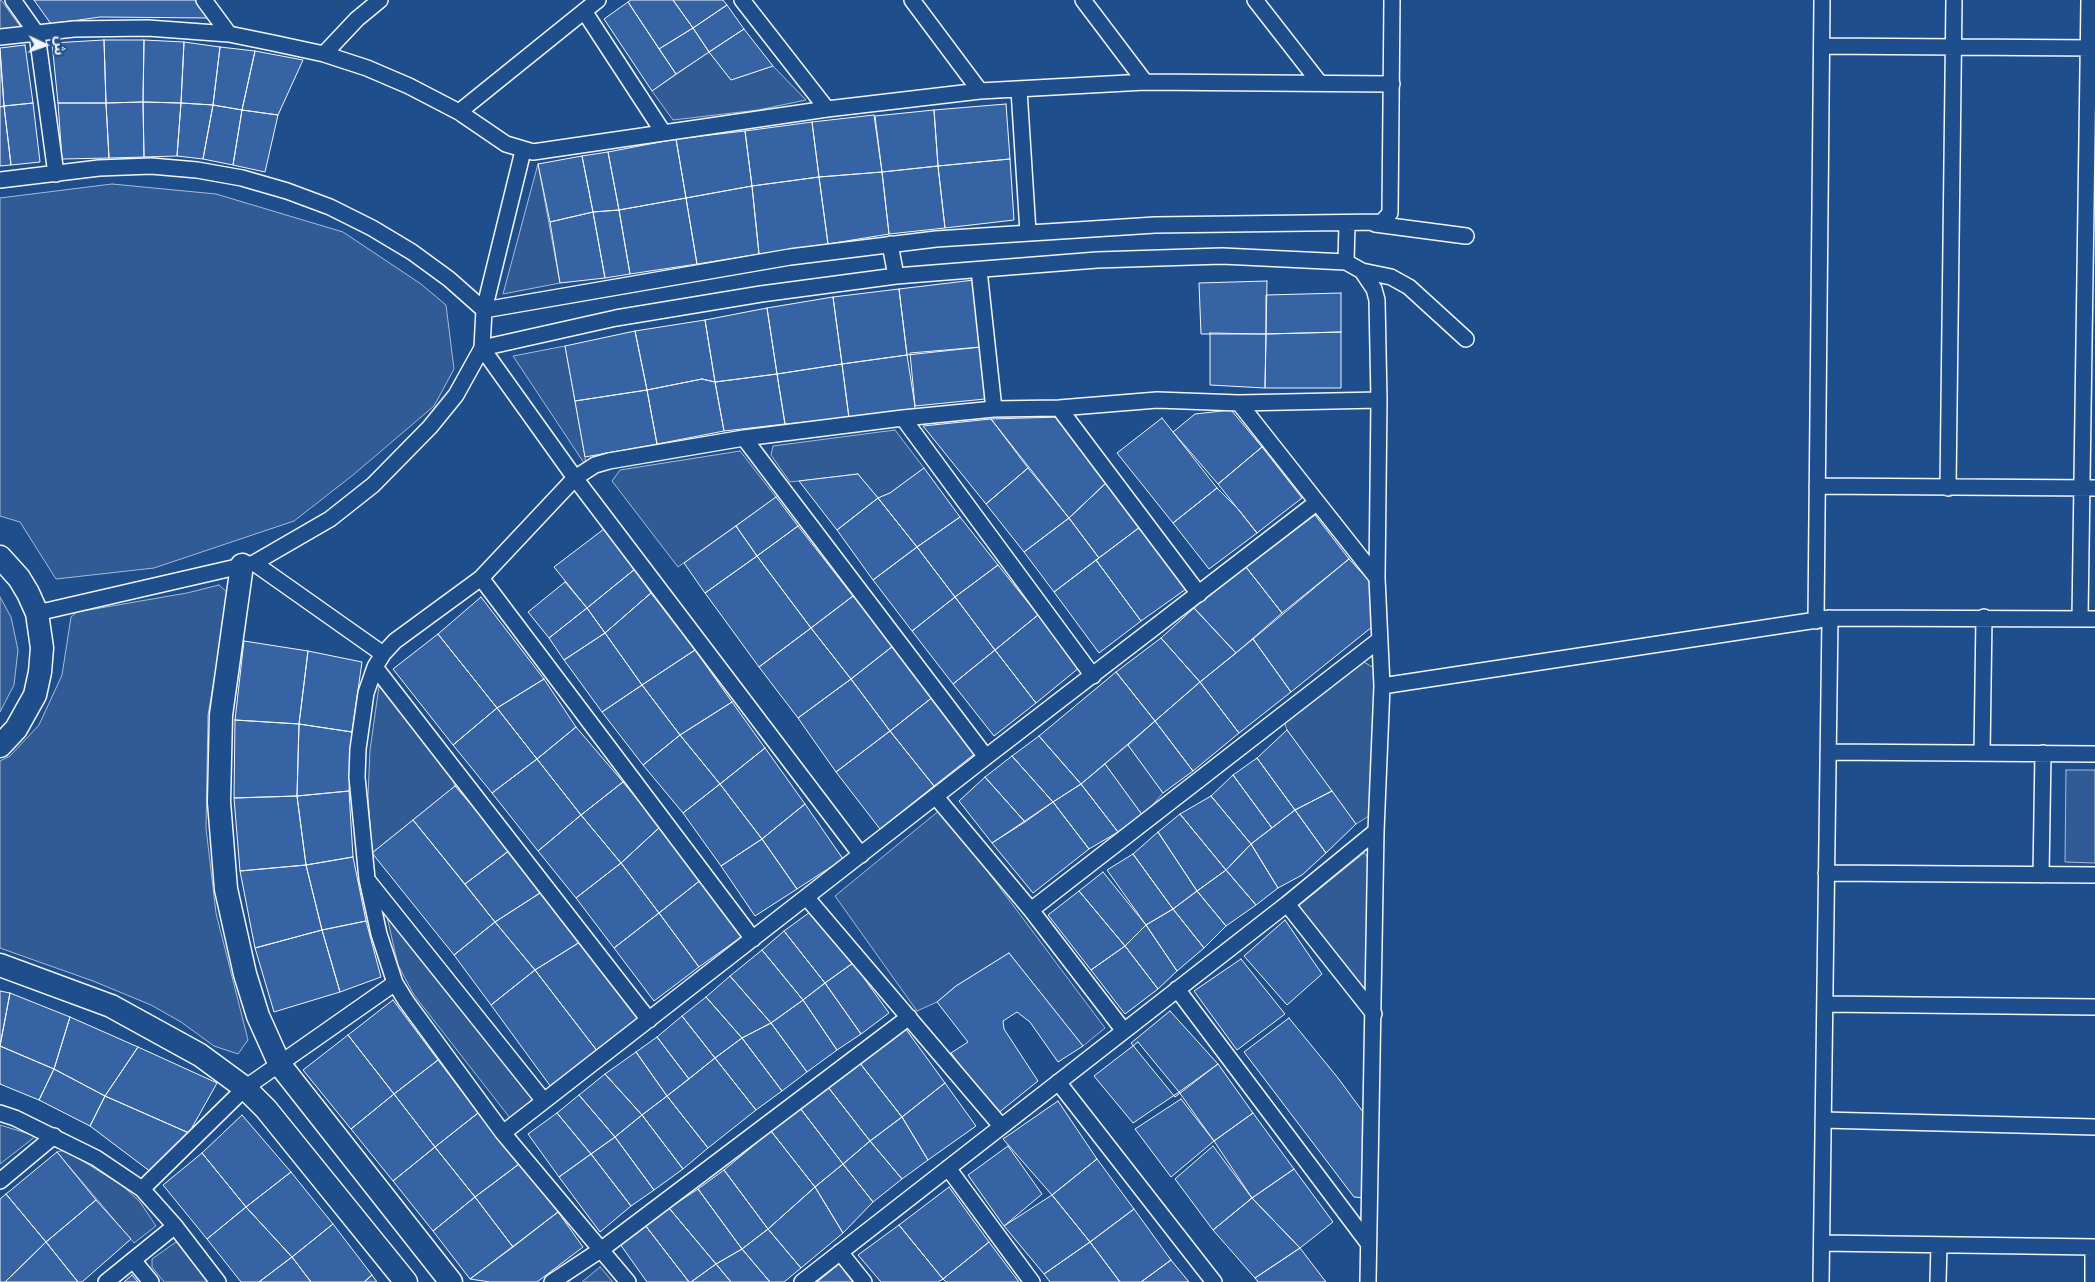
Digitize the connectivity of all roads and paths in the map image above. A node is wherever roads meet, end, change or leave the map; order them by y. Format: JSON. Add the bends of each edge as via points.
{"nodes":[{"id":1,"x":13,"y":0,"type":"edge"},
{"id":2,"x":204,"y":0,"type":"edge"},
{"id":3,"x":380,"y":0,"type":"edge"},
{"id":4,"x":598,"y":0,"type":"edge"},
{"id":5,"x":742,"y":0,"type":"edge"},
{"id":6,"x":912,"y":0,"type":"edge"},
{"id":7,"x":1082,"y":0,"type":"edge"},
{"id":8,"x":1255,"y":0,"type":"edge"},
{"id":9,"x":1392,"y":0,"type":"edge"},
{"id":10,"x":1822,"y":0,"type":"edge"},
{"id":11,"x":1954,"y":0,"type":"edge"},
{"id":12,"x":2089,"y":0,"type":"edge"},
{"id":13,"x":584,"y":11,"type":"junction"},
{"id":14,"x":37,"y":34,"type":"junction"},
{"id":15,"x":228,"y":34,"type":"junction"},
{"id":16,"x":0,"y":37,"type":"edge"},
{"id":17,"x":1822,"y":46,"type":"junction"},
{"id":18,"x":1953,"y":48,"type":"junction"},
{"id":19,"x":2092,"y":48,"type":"edge"},
{"id":20,"x":324,"y":54,"type":"junction"},
{"id":21,"x":1145,"y":82,"type":"junction"},
{"id":22,"x":1319,"y":82,"type":"junction"},
{"id":23,"x":1392,"y":84,"type":"junction"},
{"id":24,"x":1019,"y":90,"type":"junction"},
{"id":25,"x":980,"y":91,"type":"junction"},
{"id":26,"x":827,"y":109,"type":"junction"},
{"id":27,"x":460,"y":112,"type":"junction"},
{"id":28,"x":663,"y":132,"type":"junction"},
{"id":29,"x":523,"y":151,"type":"junction"},
{"id":30,"x":56,"y":174,"type":"junction"},
{"id":31,"x":0,"y":180,"type":"edge"},
{"id":32,"x":1347,"y":224,"type":"junction"},
{"id":33,"x":1374,"y":224,"type":"junction"},
{"id":34,"x":1028,"y":232,"type":"junction"},
{"id":35,"x":1466,"y":236,"type":"dead end"},
{"id":36,"x":890,"y":244,"type":"junction"},
{"id":37,"x":1346,"y":262,"type":"junction"},
{"id":38,"x":979,"y":270,"type":"junction"},
{"id":39,"x":1362,"y":271,"type":"junction"},
{"id":40,"x":896,"y":276,"type":"junction"},
{"id":41,"x":484,"y":310,"type":"junction"},
{"id":42,"x":1466,"y":339,"type":"dead end"},
{"id":43,"x":482,"y":348,"type":"junction"},
{"id":44,"x":1379,"y":400,"type":"junction"},
{"id":45,"x":1239,"y":403,"type":"junction"},
{"id":46,"x":1060,"y":408,"type":"junction"},
{"id":47,"x":994,"y":410,"type":"junction"},
{"id":48,"x":903,"y":418,"type":"junction"},
{"id":49,"x":744,"y":438,"type":"junction"},
{"id":50,"x":575,"y":478,"type":"junction"},
{"id":51,"x":1817,"y":486,"type":"junction"},
{"id":52,"x":1948,"y":488,"type":"junction"},
{"id":53,"x":2089,"y":488,"type":"edge"},
{"id":54,"x":1316,"y":503,"type":"junction"},
{"id":55,"x":0,"y":557,"type":"edge"},
{"id":56,"x":248,"y":564,"type":"junction"},
{"id":57,"x":481,"y":578,"type":"junction"},
{"id":58,"x":1377,"y":578,"type":"junction"},
{"id":59,"x":1199,"y":594,"type":"junction"},
{"id":60,"x":37,"y":613,"type":"junction"},
{"id":61,"x":1984,"y":617,"type":"junction"},
{"id":62,"x":2080,"y":618,"type":"junction"},
{"id":63,"x":2095,"y":618,"type":"edge"},
{"id":64,"x":1823,"y":619,"type":"junction"},
{"id":65,"x":1379,"y":640,"type":"junction"},
{"id":66,"x":379,"y":660,"type":"junction"},
{"id":67,"x":1093,"y":676,"type":"junction"},
{"id":68,"x":1382,"y":686,"type":"junction"},
{"id":69,"x":0,"y":746,"type":"edge"},
{"id":70,"x":1828,"y":752,"type":"junction"},
{"id":71,"x":1982,"y":753,"type":"junction"},
{"id":72,"x":2043,"y":753,"type":"junction"},
{"id":73,"x":2095,"y":754,"type":"edge"},
{"id":74,"x":986,"y":757,"type":"junction"},
{"id":75,"x":936,"y":797,"type":"junction"},
{"id":76,"x":1376,"y":831,"type":"junction"},
{"id":77,"x":861,"y":855,"type":"junction"},
{"id":78,"x":1826,"y":873,"type":"junction"},
{"id":79,"x":2040,"y":874,"type":"junction"},
{"id":80,"x":2095,"y":875,"type":"edge"},
{"id":81,"x":367,"y":879,"type":"junction"},
{"id":82,"x":807,"y":898,"type":"junction"},
{"id":83,"x":1287,"y":904,"type":"junction"},
{"id":84,"x":1031,"y":910,"type":"junction"},
{"id":85,"x":753,"y":940,"type":"junction"},
{"id":86,"x":0,"y":965,"type":"edge"},
{"id":87,"x":395,"y":983,"type":"junction"},
{"id":88,"x":1177,"y":989,"type":"junction"},
{"id":89,"x":1825,"y":1004,"type":"junction"},
{"id":90,"x":2095,"y":1007,"type":"edge"},
{"id":91,"x":1374,"y":1014,"type":"junction"},
{"id":92,"x":909,"y":1017,"type":"junction"},
{"id":93,"x":649,"y":1020,"type":"junction"},
{"id":94,"x":1124,"y":1031,"type":"junction"},
{"id":95,"x":280,"y":1065,"type":"junction"},
{"id":96,"x":1058,"y":1082,"type":"junction"},
{"id":97,"x":245,"y":1088,"type":"junction"},
{"id":98,"x":544,"y":1101,"type":"junction"},
{"id":99,"x":0,"y":1113,"type":"edge"},
{"id":100,"x":1823,"y":1120,"type":"junction"},
{"id":101,"x":1001,"y":1126,"type":"junction"},
{"id":102,"x":2095,"y":1126,"type":"edge"},
{"id":103,"x":503,"y":1133,"type":"junction"},
{"id":104,"x":54,"y":1136,"type":"junction"},
{"id":105,"x":948,"y":1168,"type":"junction"},
{"id":106,"x":0,"y":1181,"type":"edge"},
{"id":107,"x":142,"y":1189,"type":"junction"},
{"id":108,"x":175,"y":1226,"type":"junction"},
{"id":109,"x":1368,"y":1243,"type":"junction"},
{"id":110,"x":1822,"y":1243,"type":"junction"},
{"id":111,"x":1939,"y":1245,"type":"junction"},
{"id":112,"x":2094,"y":1247,"type":"edge"},
{"id":113,"x":602,"y":1249,"type":"junction"},
{"id":114,"x":840,"y":1252,"type":"junction"},
{"id":115,"x":133,"y":1260,"type":"junction"},
{"id":116,"x":106,"y":1282,"type":"edge"},
{"id":117,"x":151,"y":1282,"type":"edge"},
{"id":118,"x":218,"y":1282,"type":"edge"},
{"id":119,"x":406,"y":1282,"type":"edge"},
{"id":120,"x":451,"y":1282,"type":"edge"},
{"id":121,"x":552,"y":1282,"type":"edge"},
{"id":122,"x":628,"y":1282,"type":"edge"},
{"id":123,"x":802,"y":1282,"type":"edge"},
{"id":124,"x":864,"y":1282,"type":"edge"},
{"id":125,"x":1032,"y":1282,"type":"edge"},
{"id":126,"x":1214,"y":1282,"type":"edge"},
{"id":127,"x":1368,"y":1282,"type":"edge"},
{"id":128,"x":1821,"y":1282,"type":"edge"},
{"id":129,"x":1938,"y":1282,"type":"edge"},
{"id":130,"x":2093,"y":1282,"type":"edge"}],
"edges":[{"from":1,"to":14,"type":"street"},
{"from":2,"to":15,"type":"street"},
{"from":3,"to":20,"type":"street"},
{"from":4,"to":13,"type":"street"},
{"from":5,"to":26,"type":"street"},
{"from":6,"to":25,"type":"street"},
{"from":7,"to":21,"type":"street"},
{"from":8,"to":22,"type":"street"},
{"from":9,"to":23,"type":"street"},
{"from":10,"to":17,"type":"street"},
{"from":11,"to":18,"type":"street"},
{"from":12,"to":19,"type":"street"},
{"from":13,"to":27,"type":"street"},
{"from":13,"to":28,"type":"street"},
{"from":14,"to":15,"type":"street","via":[[74,29],[148,28]]},
{"from":14,"to":16,"type":"street"},
{"from":14,"to":30,"type":"street"},
{"from":15,"to":20,"type":"street"},
{"from":17,"to":18,"type":"street"},
{"from":17,"to":51,"type":"street"},
{"from":18,"to":19,"type":"street"},
{"from":18,"to":52,"type":"street"},
{"from":19,"to":53,"type":"street"},
{"from":20,"to":27,"type":"street","via":[[367,68]]},
{"from":21,"to":22,"type":"street"},
{"from":21,"to":24,"type":"street"},
{"from":22,"to":23,"type":"street"},
{"from":23,"to":33,"type":"street","via":[[1390,213],[1382,222]]},
{"from":24,"to":25,"type":"street"},
{"from":24,"to":34,"type":"street"},
{"from":25,"to":26,"type":"street"},
{"from":26,"to":28,"type":"street"},
{"from":27,"to":29,"type":"street","via":[[506,144]]},
{"from":28,"to":29,"type":"street","via":[[544,152]]},
{"from":29,"to":41,"type":"street"},
{"from":30,"to":31,"type":"street"},
{"from":30,"to":41,"type":"street","via":[[150,166],[197,170],[287,191],[372,228],[412,252]]},
{"from":32,"to":33,"type":"street"},
{"from":32,"to":34,"type":"street","via":[[1174,225]]},
{"from":32,"to":37,"type":"street"},
{"from":33,"to":35,"type":"street"},
{"from":34,"to":36,"type":"street"},
{"from":36,"to":40,"type":"street"},
{"from":36,"to":41,"type":"street","via":[[749,263]]},
{"from":37,"to":38,"type":"street","via":[[1222,256],[1160,257]]},
{"from":37,"to":39,"type":"street"},
{"from":38,"to":40,"type":"street"},
{"from":38,"to":47,"type":"street"},
{"from":39,"to":42,"type":"street","via":[[1391,277],[1409,287]]},
{"from":39,"to":44,"type":"street","via":[[1377,300]]},
{"from":40,"to":43,"type":"street","via":[[616,318]]},
{"from":41,"to":43,"type":"street"},
{"from":43,"to":50,"type":"street"},
{"from":43,"to":56,"type":"street","via":[[451,401],[373,485],[330,519]]},
{"from":44,"to":45,"type":"street"},
{"from":44,"to":58,"type":"street"},
{"from":45,"to":46,"type":"street","via":[[1157,400]]},
{"from":45,"to":54,"type":"street"},
{"from":46,"to":47,"type":"street"},
{"from":46,"to":59,"type":"street"},
{"from":47,"to":48,"type":"street"},
{"from":48,"to":49,"type":"street"},
{"from":48,"to":67,"type":"street"},
{"from":49,"to":50,"type":"street","via":[[608,461]]},
{"from":49,"to":74,"type":"street"},
{"from":50,"to":57,"type":"street"},
{"from":50,"to":77,"type":"street"},
{"from":51,"to":52,"type":"street"},
{"from":51,"to":64,"type":"street"},
{"from":52,"to":53,"type":"street"},
{"from":53,"to":62,"type":"street"},
{"from":54,"to":58,"type":"street"},
{"from":54,"to":59,"type":"street"},
{"from":55,"to":60,"type":"street","via":[[19,578]]},
{"from":56,"to":60,"type":"street"},
{"from":56,"to":66,"type":"street"},
{"from":56,"to":95,"type":"street","via":[[221,715],[218,802],[233,923],[245,974],[258,1016]]},
{"from":57,"to":66,"type":"street","via":[[396,640]]},
{"from":57,"to":85,"type":"street"},
{"from":58,"to":65,"type":"street"},
{"from":59,"to":67,"type":"street"},
{"from":60,"to":69,"type":"street","via":[[42,648],[38,684],[25,716]]},
{"from":61,"to":62,"type":"street"},
{"from":61,"to":64,"type":"street"},
{"from":61,"to":71,"type":"street"},
{"from":62,"to":63,"type":"street"},
{"from":64,"to":68,"type":"street"},
{"from":64,"to":70,"type":"street"},
{"from":65,"to":68,"type":"street"},
{"from":65,"to":84,"type":"street"},
{"from":66,"to":81,"type":"street","via":[[366,693],[358,749],[357,777]]},
{"from":66,"to":93,"type":"street"},
{"from":67,"to":74,"type":"street"},
{"from":68,"to":76,"type":"street"},
{"from":70,"to":71,"type":"street"},
{"from":70,"to":78,"type":"street"},
{"from":71,"to":72,"type":"street"},
{"from":72,"to":73,"type":"street"},
{"from":72,"to":79,"type":"street"},
{"from":74,"to":75,"type":"street"},
{"from":75,"to":77,"type":"street"},
{"from":75,"to":84,"type":"street"},
{"from":76,"to":83,"type":"street"},
{"from":76,"to":91,"type":"street"},
{"from":77,"to":82,"type":"street"},
{"from":78,"to":79,"type":"street"},
{"from":78,"to":89,"type":"street"},
{"from":79,"to":80,"type":"street"},
{"from":81,"to":87,"type":"street","via":[[379,934]]},
{"from":81,"to":98,"type":"street"},
{"from":82,"to":85,"type":"street"},
{"from":82,"to":92,"type":"street"},
{"from":83,"to":88,"type":"street"},
{"from":83,"to":91,"type":"street"},
{"from":84,"to":94,"type":"street"},
{"from":85,"to":93,"type":"street"},
{"from":86,"to":97,"type":"street","via":[[111,1006],[200,1055]]},
{"from":87,"to":95,"type":"street"},
{"from":87,"to":103,"type":"street"},
{"from":88,"to":94,"type":"street"},
{"from":88,"to":109,"type":"street"},
{"from":89,"to":90,"type":"street"},
{"from":89,"to":100,"type":"street"},
{"from":91,"to":109,"type":"street"},
{"from":92,"to":101,"type":"street"},
{"from":92,"to":113,"type":"street"},
{"from":93,"to":98,"type":"street"},
{"from":94,"to":96,"type":"street"},
{"from":95,"to":97,"type":"street"},
{"from":95,"to":120,"type":"street"},
{"from":96,"to":101,"type":"street"},
{"from":96,"to":126,"type":"street"},
{"from":97,"to":107,"type":"street"},
{"from":97,"to":119,"type":"street","via":[[266,1109]]},
{"from":98,"to":103,"type":"street"},
{"from":99,"to":104,"type":"street"},
{"from":100,"to":102,"type":"street"},
{"from":100,"to":110,"type":"street"},
{"from":101,"to":105,"type":"street"},
{"from":103,"to":113,"type":"street"},
{"from":104,"to":106,"type":"street"},
{"from":104,"to":107,"type":"street","via":[[96,1158]]},
{"from":105,"to":114,"type":"street"},
{"from":105,"to":125,"type":"street"},
{"from":107,"to":108,"type":"street"},
{"from":108,"to":115,"type":"street"},
{"from":108,"to":118,"type":"street"},
{"from":109,"to":127,"type":"street"},
{"from":110,"to":111,"type":"street"},
{"from":110,"to":128,"type":"street"},
{"from":111,"to":112,"type":"street"},
{"from":111,"to":129,"type":"street"},
{"from":112,"to":130,"type":"street"},
{"from":113,"to":121,"type":"street"},
{"from":113,"to":122,"type":"street"},
{"from":114,"to":123,"type":"street"},
{"from":114,"to":124,"type":"street"},
{"from":115,"to":116,"type":"street"},
{"from":115,"to":117,"type":"street"}]}
